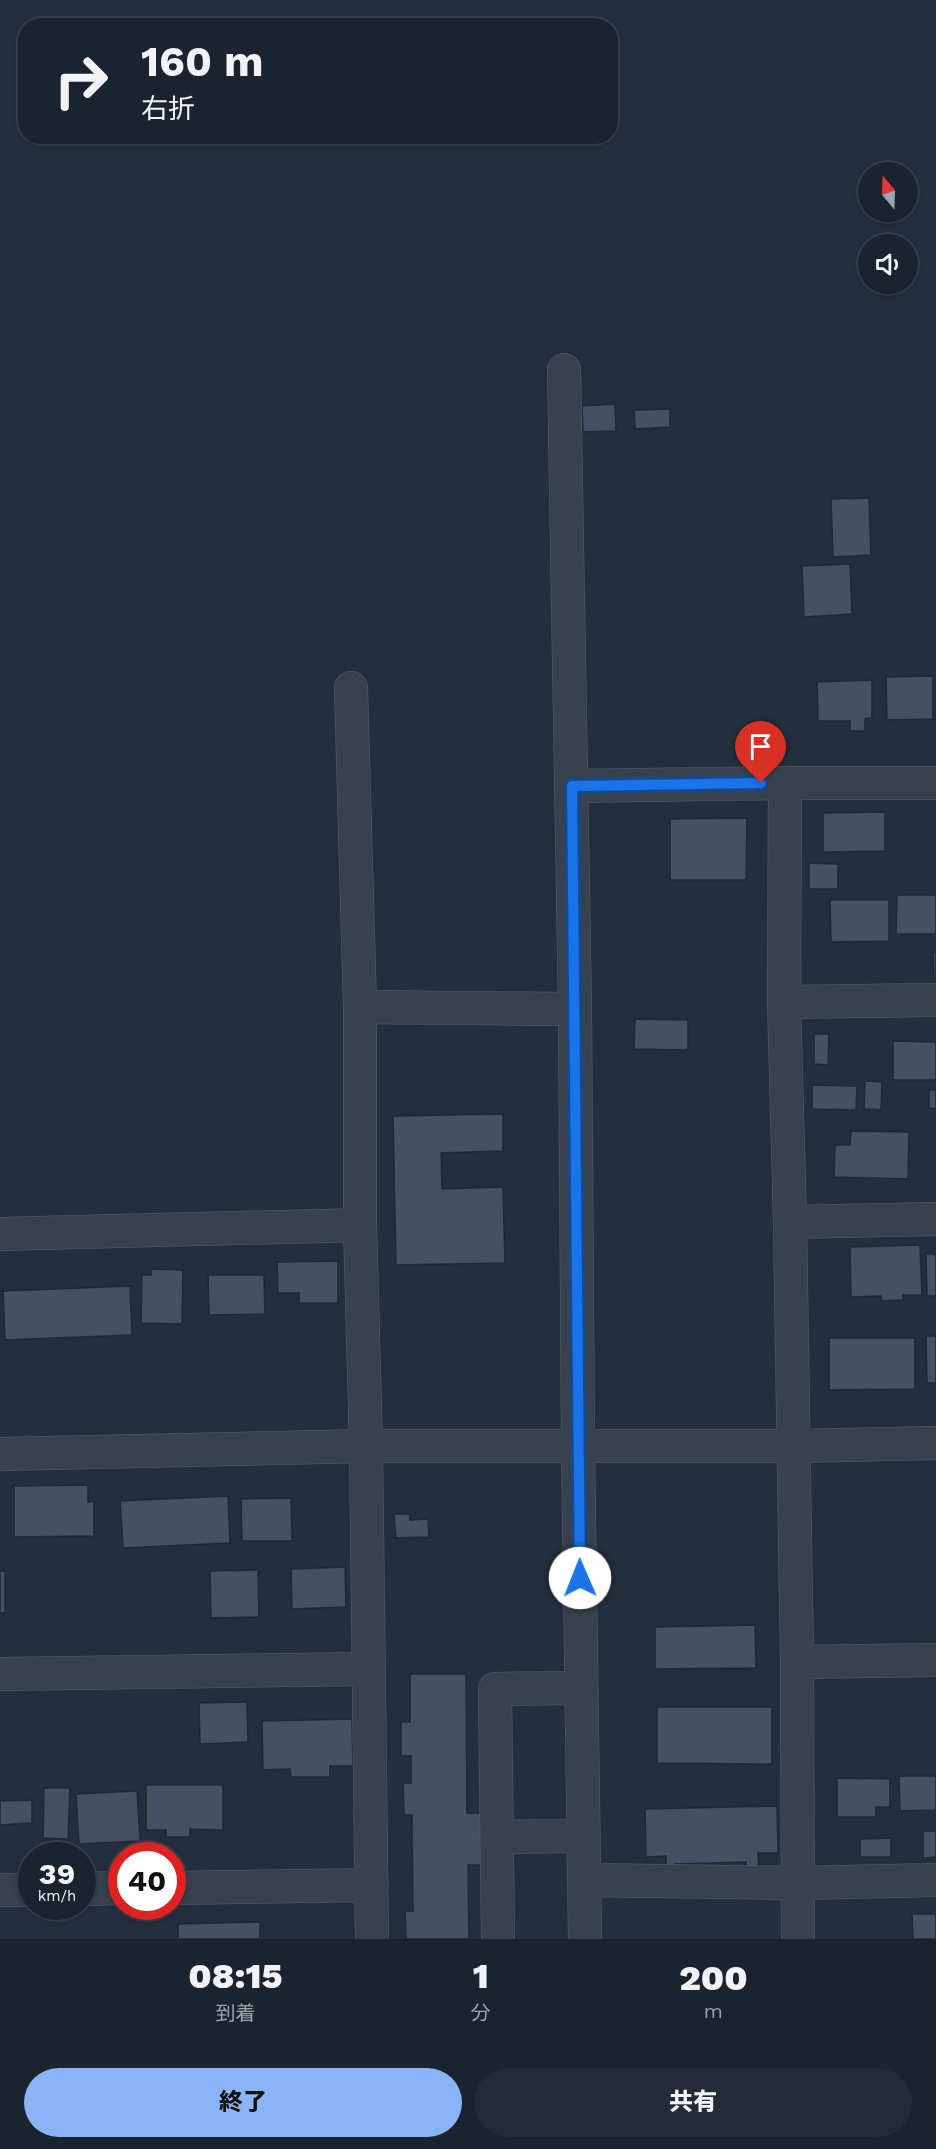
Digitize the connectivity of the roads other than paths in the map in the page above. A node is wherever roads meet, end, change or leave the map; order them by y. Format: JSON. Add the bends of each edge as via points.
{"nodes":[{"id":1,"x":564,"y":370,"type":"dead end"},
{"id":2,"x":351,"y":688,"type":"dead end"},
{"id":3,"x":784,"y":783,"type":"junction"},
{"id":4,"x":936,"y":783,"type":"edge"},
{"id":5,"x":572,"y":786,"type":"junction"},
{"id":6,"x":936,"y":1000,"type":"edge"},
{"id":7,"x":784,"y":1002,"type":"junction"},
{"id":8,"x":360,"y":1007,"type":"junction"},
{"id":9,"x":575,"y":1009,"type":"junction"},
{"id":10,"x":936,"y":1220,"type":"edge"},
{"id":11,"x":790,"y":1222,"type":"junction"},
{"id":12,"x":360,"y":1225,"type":"junction"},
{"id":13,"x":0,"y":1233,"type":"edge"},
{"id":14,"x":936,"y":1443,"type":"edge"},
{"id":15,"x":366,"y":1446,"type":"junction"},
{"id":16,"x":794,"y":1446,"type":"junction"},
{"id":17,"x":578,"y":1447,"type":"junction"},
{"id":18,"x":0,"y":1454,"type":"edge"},
{"id":19,"x":936,"y":1660,"type":"edge"},
{"id":20,"x":797,"y":1662,"type":"junction"},
{"id":21,"x":367,"y":1669,"type":"junction"},
{"id":22,"x":0,"y":1674,"type":"edge"},
{"id":23,"x":581,"y":1688,"type":"junction"},
{"id":24,"x":584,"y":1836,"type":"junction"},
{"id":25,"x":497,"y":1837,"type":"junction"},
{"id":26,"x":584,"y":1880,"type":"junction"},
{"id":27,"x":936,"y":1880,"type":"edge"},
{"id":28,"x":798,"y":1883,"type":"junction"},
{"id":29,"x":372,"y":1885,"type":"junction"},
{"id":30,"x":186,"y":1888,"type":"edge"},
{"id":31,"x":0,"y":1890,"type":"edge"},
{"id":32,"x":18,"y":1890,"type":"edge"},
{"id":33,"x":372,"y":1939,"type":"edge"},
{"id":34,"x":498,"y":1939,"type":"edge"},
{"id":35,"x":585,"y":1939,"type":"edge"},
{"id":36,"x":798,"y":1939,"type":"edge"}],
"edges":[{"from":1,"to":5,"type":"street"},
{"from":2,"to":8,"type":"street"},
{"from":3,"to":4,"type":"street"},
{"from":3,"to":5,"type":"street"},
{"from":3,"to":7,"type":"street"},
{"from":5,"to":9,"type":"street"},
{"from":6,"to":7,"type":"street"},
{"from":7,"to":11,"type":"street"},
{"from":8,"to":9,"type":"street"},
{"from":8,"to":12,"type":"street"},
{"from":9,"to":17,"type":"street"},
{"from":10,"to":11,"type":"street"},
{"from":11,"to":16,"type":"street"},
{"from":12,"to":13,"type":"street"},
{"from":12,"to":15,"type":"street"},
{"from":14,"to":16,"type":"street"},
{"from":15,"to":17,"type":"street"},
{"from":15,"to":18,"type":"street"},
{"from":15,"to":21,"type":"street"},
{"from":16,"to":17,"type":"street"},
{"from":16,"to":20,"type":"street"},
{"from":17,"to":23,"type":"street"},
{"from":19,"to":20,"type":"street"},
{"from":20,"to":28,"type":"street"},
{"from":21,"to":22,"type":"street"},
{"from":21,"to":29,"type":"street"},
{"from":23,"to":24,"type":"street"},
{"from":23,"to":25,"type":"street","via":[[495,1689]]},
{"from":24,"to":25,"type":"street"},
{"from":24,"to":26,"type":"street"},
{"from":25,"to":34,"type":"street"},
{"from":26,"to":28,"type":"street"},
{"from":26,"to":35,"type":"street"},
{"from":27,"to":28,"type":"street"},
{"from":28,"to":36,"type":"street"},
{"from":29,"to":30,"type":"street"},
{"from":29,"to":33,"type":"street"},
{"from":31,"to":32,"type":"street"}]}
